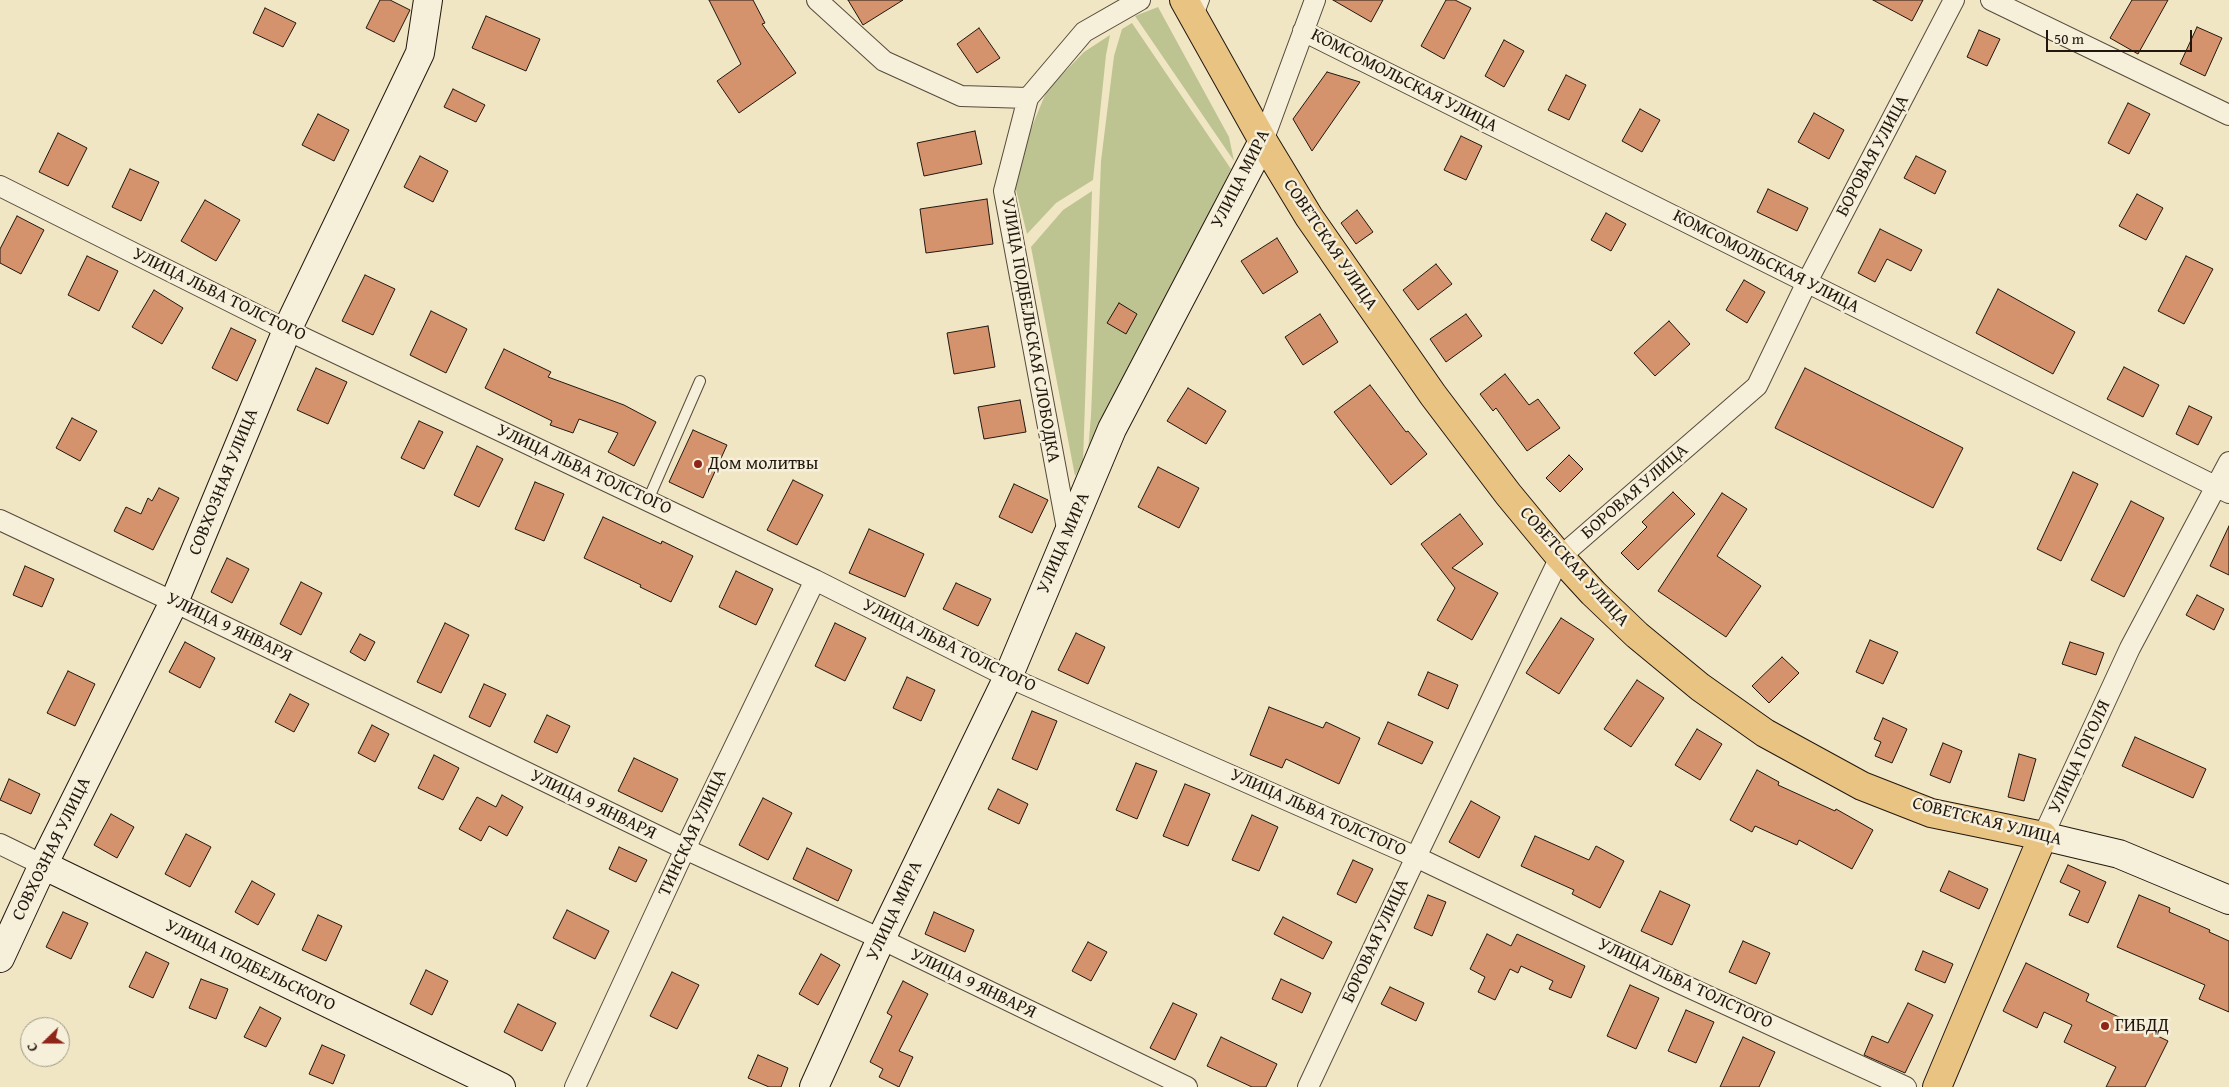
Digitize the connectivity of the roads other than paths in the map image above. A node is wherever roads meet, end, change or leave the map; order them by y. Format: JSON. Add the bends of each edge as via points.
{"nodes":[{"id":1,"x":428,"y":0,"type":"edge"},
{"id":2,"x":817,"y":0,"type":"edge"},
{"id":3,"x":1140,"y":0,"type":"edge"},
{"id":4,"x":1316,"y":0,"type":"edge"},
{"id":5,"x":1954,"y":0,"type":"edge"},
{"id":6,"x":1991,"y":0,"type":"edge"},
{"id":7,"x":1195,"y":7,"type":"edge"},
{"id":8,"x":1303,"y":31,"type":"junction"},
{"id":9,"x":1028,"y":98,"type":"junction"},
{"id":10,"x":2229,"y":115,"type":"edge"},
{"id":11,"x":1263,"y":141,"type":"junction"},
{"id":12,"x":0,"y":186,"type":"edge"},
{"id":13,"x":1806,"y":282,"type":"junction"},
{"id":14,"x":287,"y":330,"type":"junction"},
{"id":15,"x":700,"y":381,"type":"dead end"},
{"id":16,"x":2229,"y":462,"type":"edge"},
{"id":17,"x":2223,"y":490,"type":"edge"},
{"id":18,"x":648,"y":500,"type":"junction"},
{"id":19,"x":0,"y":520,"type":"edge"},
{"id":20,"x":1068,"y":534,"type":"junction"},
{"id":21,"x":1560,"y":557,"type":"junction"},
{"id":22,"x":815,"y":580,"type":"junction"},
{"id":23,"x":174,"y":602,"type":"junction"},
{"id":24,"x":1008,"y":677,"type":"junction"},
{"id":25,"x":2043,"y":836,"type":"junction"},
{"id":26,"x":0,"y":844,"type":"edge"},
{"id":27,"x":685,"y":849,"type":"junction"},
{"id":28,"x":1416,"y":856,"type":"junction"},
{"id":29,"x":43,"y":865,"type":"junction"},
{"id":30,"x":2229,"y":900,"type":"edge"},
{"id":31,"x":881,"y":939,"type":"junction"},
{"id":32,"x":0,"y":958,"type":"edge"},
{"id":33,"x":501,"y":1087,"type":"edge"},
{"id":34,"x":575,"y":1087,"type":"edge"},
{"id":35,"x":814,"y":1087,"type":"edge"},
{"id":36,"x":1187,"y":1087,"type":"edge"},
{"id":37,"x":1308,"y":1087,"type":"edge"},
{"id":38,"x":1906,"y":1087,"type":"edge"},
{"id":39,"x":1937,"y":1087,"type":"edge"}],
"edges":[{"from":1,"to":14,"type":"main road","name":"СОВХОЗНАЯ УЛИЦА","via":[[420,53]]},
{"from":2,"to":9,"type":"street","via":[[884,61],[961,96]]},
{"from":3,"to":9,"type":"street","via":[[1084,32]]},
{"from":4,"to":8,"type":"street","name":"УЛИЦА МИРА"},
{"from":5,"to":13,"type":"street","name":"БОРОВАЯ УЛИЦА"},
{"from":6,"to":10,"type":"street"},
{"from":7,"to":11,"type":"main road","name":"СОВЕТСКАЯ УЛИЦА"},
{"from":8,"to":11,"type":"street","name":"УЛИЦА МИРА"},
{"from":8,"to":13,"type":"street","name":"КОМСОМОЛЬСКАЯ УЛИЦА"},
{"from":9,"to":20,"type":"street","name":"УЛИЦА ПОДБЕЛЬСКАЯ СЛОБОДКА","via":[[1004,191]]},
{"from":11,"to":20,"type":"main road","name":"УЛИЦА МИРА","via":[[1112,429]]},
{"from":11,"to":21,"type":"main road","name":"СОВЕТСКАЯ УЛИЦА","via":[[1309,217],[1433,395]]},
{"from":12,"to":14,"type":"street","name":"УЛИЦА ЛЬВА ТОЛСТОГО"},
{"from":13,"to":17,"type":"street","name":"КОМСОМОЛЬСКАЯ УЛИЦА"},
{"from":13,"to":21,"type":"street","name":"БОРОВАЯ УЛИЦА","via":[[1757,386]]},
{"from":14,"to":18,"type":"street","name":"УЛИЦА ЛЬВА ТОЛСТОГО"},
{"from":14,"to":23,"type":"main road","name":"СОВХОЗНАЯ УЛИЦА"},
{"from":15,"to":18,"type":"lane"},
{"from":16,"to":17,"type":"street","name":"УЛИЦА ГОГОЛЯ"},
{"from":17,"to":25,"type":"street","name":"УЛИЦА ГОГОЛЯ","via":[[2130,648]]},
{"from":18,"to":22,"type":"street","name":"УЛИЦА ЛЬВА ТОЛСТОГО"},
{"from":19,"to":23,"type":"street","name":"УЛИЦА 9 ЯНВАРЯ"},
{"from":20,"to":24,"type":"main road","name":"УЛИЦА МИРА"},
{"from":21,"to":25,"type":"main road","name":"СОВЕТСКАЯ УЛИЦА","via":[[1636,635],[1700,687],[1765,732],[1862,786],[1931,813]]},
{"from":21,"to":28,"type":"street","name":"БОРОВАЯ УЛИЦА"},
{"from":22,"to":24,"type":"street","name":"УЛИЦА ЛЬВА ТОЛСТОГО"},
{"from":22,"to":27,"type":"street","name":"ТИНСКАЯ УЛИЦА"},
{"from":23,"to":27,"type":"street","name":"УЛИЦА 9 ЯНВАРЯ"},
{"from":23,"to":29,"type":"main road","name":"СОВХОЗНАЯ УЛИЦА"},
{"from":24,"to":28,"type":"street","name":"УЛИЦА ЛЬВА ТОЛСТОГО"},
{"from":24,"to":31,"type":"main road","name":"УЛИЦА МИРА"},
{"from":25,"to":30,"type":"main road","name":"СОВЕТСКАЯ УЛИЦА","via":[[2119,854]]},
{"from":25,"to":39,"type":"main road","name":"УЛИЦА ГОГОЛЯ"},
{"from":26,"to":29,"type":"street","name":"УЛИЦА ПОДБЕЛЬСКОГО"},
{"from":27,"to":31,"type":"street","name":"УЛИЦА 9 ЯНВАРЯ"},
{"from":27,"to":34,"type":"street","name":"ТИНСКАЯ УЛИЦА"},
{"from":28,"to":37,"type":"street","name":"БОРОВАЯ УЛИЦА"},
{"from":28,"to":38,"type":"street","name":"УЛИЦА ЛЬВА ТОЛСТОГО","via":[[1675,981]]},
{"from":29,"to":32,"type":"main road","name":"СОВХОЗНАЯ УЛИЦА"},
{"from":29,"to":33,"type":"main road","name":"УЛИЦА ПОДБЕЛЬСКОГО"},
{"from":31,"to":35,"type":"main road","name":"УЛИЦА МИРА"},
{"from":31,"to":36,"type":"street","name":"УЛИЦА 9 ЯНВАРЯ"}]}
